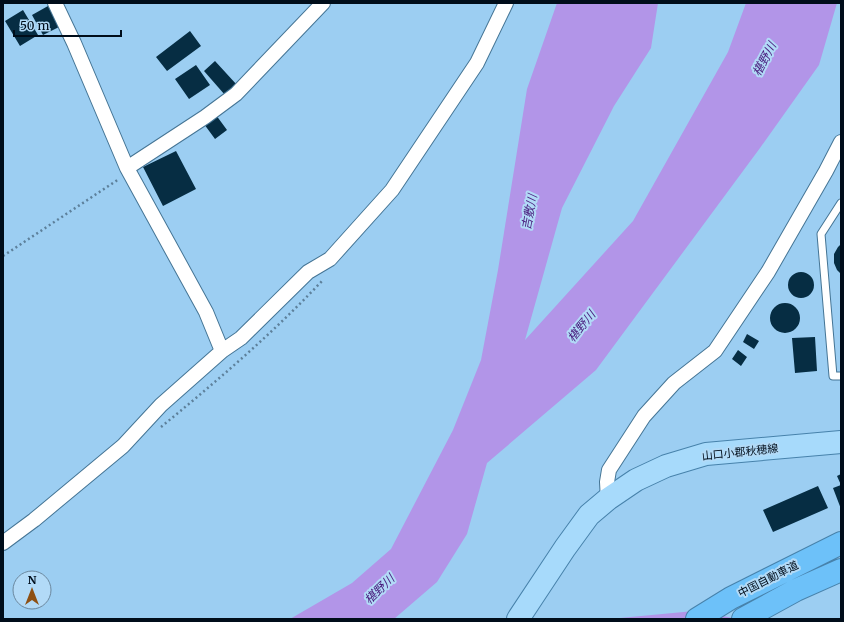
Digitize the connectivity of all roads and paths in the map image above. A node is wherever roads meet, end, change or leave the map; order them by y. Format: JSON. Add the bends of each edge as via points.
{"nodes":[{"id":1,"x":55,"y":3,"type":"edge"},
{"id":2,"x":323,"y":3,"type":"edge"},
{"id":3,"x":506,"y":3,"type":"edge"},
{"id":4,"x":841,"y":142,"type":"edge"},
{"id":5,"x":128,"y":170,"type":"junction"},
{"id":6,"x":841,"y":203,"type":"edge"},
{"id":7,"x":3,"y":256,"type":"edge"},
{"id":8,"x":222,"y":351,"type":"junction"},
{"id":9,"x":841,"y":376,"type":"edge"},
{"id":10,"x":841,"y":442,"type":"edge"},
{"id":11,"x":608,"y":499,"type":"junction"},
{"id":12,"x":3,"y":543,"type":"edge"},
{"id":13,"x":841,"y":543,"type":"edge"},
{"id":14,"x":841,"y":570,"type":"edge"},
{"id":15,"x":523,"y":612,"type":"edge"},
{"id":16,"x":696,"y":619,"type":"edge"},
{"id":17,"x":743,"y":619,"type":"edge"}],
"edges":[{"from":1,"to":5,"type":"street"},
{"from":2,"to":5,"type":"street","via":[[236,94]]},
{"from":3,"to":8,"type":"street","via":[[477,63],[392,190],[330,260],[308,272],[240,338]]},
{"from":4,"to":11,"type":"street","via":[[768,272],[715,351],[674,383],[649,411],[609,470]]},
{"from":5,"to":7,"type":"path"},
{"from":5,"to":8,"type":"street","via":[[206,312]]},
{"from":6,"to":9,"type":"lane","via":[[821,234],[833,376]]},
{"from":8,"to":12,"type":"street","via":[[161,405],[122,446]]},
{"from":10,"to":11,"type":"main road","name":"山口小郡秋穂線","via":[[706,454],[666,466],[636,480]]},
{"from":11,"to":15,"type":"main road","name":"山口小郡秋穂線","via":[[590,515],[565,548]]},
{"from":13,"to":16,"type":"highway","name":"中国自動車道","via":[[731,598]]},
{"from":14,"to":17,"type":"highway","name":"中国自動車道","via":[[796,590]]}]}
